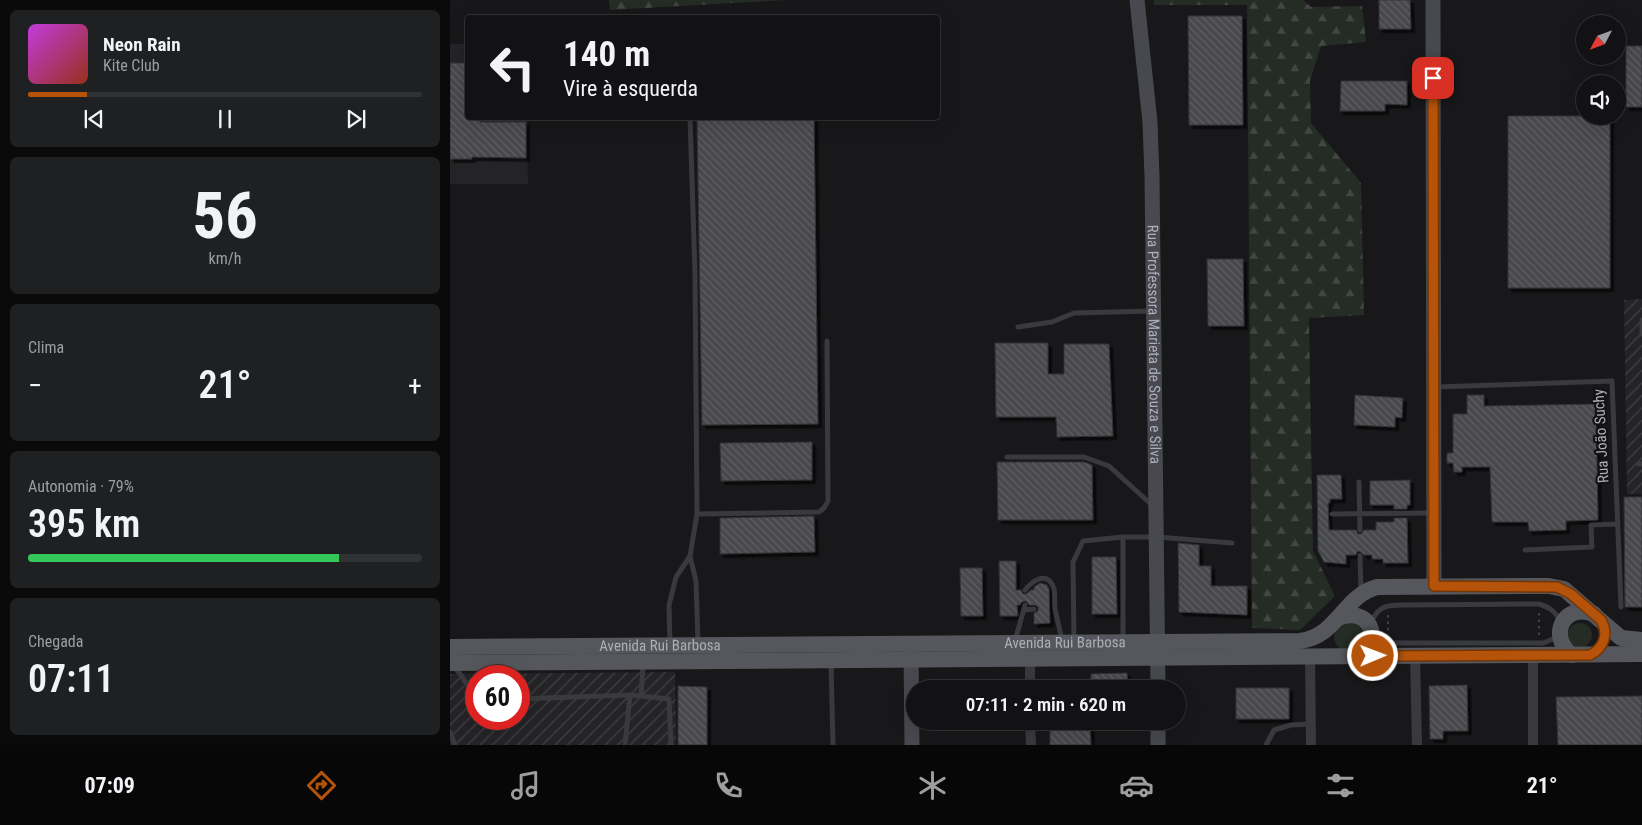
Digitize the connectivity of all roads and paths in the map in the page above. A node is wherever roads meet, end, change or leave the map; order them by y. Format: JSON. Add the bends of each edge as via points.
{"nodes":[{"id":1,"x":1137,"y":0,"type":"edge"},
{"id":2,"x":1433,"y":0,"type":"edge"},
{"id":3,"x":690,"y":120,"type":"edge"},
{"id":4,"x":1155,"y":311,"type":"junction"},
{"id":5,"x":1642,"y":320,"type":"edge"},
{"id":6,"x":1018,"y":327,"type":"dead end"},
{"id":7,"x":1642,"y":334,"type":"edge"},
{"id":8,"x":827,"y":341,"type":"dead end"},
{"id":9,"x":1434,"y":388,"type":"junction"},
{"id":10,"x":1007,"y":457,"type":"dead end"},
{"id":11,"x":1359,"y":482,"type":"dead end"},
{"id":12,"x":1157,"y":509,"type":"junction"},
{"id":13,"x":697,"y":514,"type":"junction"},
{"id":14,"x":1332,"y":514,"type":"dead end"},
{"id":15,"x":1360,"y":514,"type":"junction"},
{"id":16,"x":1434,"y":514,"type":"junction"},
{"id":17,"x":1618,"y":524,"type":"junction"},
{"id":18,"x":1360,"y":530,"type":"dead end"},
{"id":19,"x":1123,"y":537,"type":"junction"},
{"id":20,"x":1157,"y":537,"type":"junction"},
{"id":21,"x":1232,"y":543,"type":"dead end"},
{"id":22,"x":1525,"y":550,"type":"dead end"},
{"id":23,"x":1360,"y":555,"type":"dead end"},
{"id":24,"x":690,"y":556,"type":"junction"},
{"id":25,"x":1434,"y":586,"type":"junction"},
{"id":26,"x":1026,"y":590,"type":"dead end"},
{"id":27,"x":1361,"y":594,"type":"junction"},
{"id":28,"x":1621,"y":607,"type":"dead end"},
{"id":29,"x":1034,"y":609,"type":"dead end"},
{"id":30,"x":1539,"y":609,"type":"dead end"},
{"id":31,"x":1388,"y":610,"type":"dead end"},
{"id":32,"x":1597,"y":617,"type":"junction"},
{"id":33,"x":1334,"y":622,"type":"junction"},
{"id":34,"x":1370,"y":628,"type":"junction"},
{"id":35,"x":1560,"y":630,"type":"junction"},
{"id":36,"x":1388,"y":635,"type":"dead end"},
{"id":37,"x":1539,"y":636,"type":"dead end"},
{"id":38,"x":1642,"y":640,"type":"edge"},
{"id":39,"x":1014,"y":643,"type":"junction"},
{"id":40,"x":1068,"y":643,"type":"junction"},
{"id":41,"x":1123,"y":643,"type":"junction"},
{"id":42,"x":670,"y":645,"type":"junction"},
{"id":43,"x":698,"y":645,"type":"junction"},
{"id":44,"x":1158,"y":650,"type":"junction"},
{"id":45,"x":911,"y":652,"type":"junction"},
{"id":46,"x":1642,"y":654,"type":"edge"},
{"id":47,"x":1415,"y":655,"type":"junction"},
{"id":48,"x":1533,"y":655,"type":"junction"},
{"id":49,"x":1572,"y":655,"type":"junction"},
{"id":50,"x":1590,"y":655,"type":"junction"},
{"id":51,"x":1310,"y":656,"type":"junction"},
{"id":52,"x":1352,"y":656,"type":"junction"},
{"id":53,"x":451,"y":657,"type":"edge"},
{"id":54,"x":1030,"y":659,"type":"junction"},
{"id":55,"x":831,"y":660,"type":"junction"},
{"id":56,"x":644,"y":661,"type":"junction"},
{"id":57,"x":465,"y":680,"type":"edge"},
{"id":58,"x":1030,"y":680,"type":"edge"},
{"id":59,"x":1158,"y":680,"type":"edge"},
{"id":60,"x":630,"y":695,"type":"junction"},
{"id":61,"x":641,"y":696,"type":"junction"},
{"id":62,"x":530,"y":699,"type":"edge"},
{"id":63,"x":1311,"y":724,"type":"junction"},
{"id":64,"x":1030,"y":730,"type":"edge"},
{"id":65,"x":1158,"y":730,"type":"edge"},
{"id":66,"x":450,"y":732,"type":"edge"},
{"id":67,"x":455,"y":745,"type":"edge"},
{"id":68,"x":624,"y":745,"type":"edge"},
{"id":69,"x":671,"y":745,"type":"edge"},
{"id":70,"x":833,"y":745,"type":"edge"},
{"id":71,"x":912,"y":745,"type":"edge"},
{"id":72,"x":1031,"y":745,"type":"edge"},
{"id":73,"x":1158,"y":745,"type":"edge"},
{"id":74,"x":1266,"y":745,"type":"edge"},
{"id":75,"x":1311,"y":745,"type":"edge"},
{"id":76,"x":1416,"y":745,"type":"edge"},
{"id":77,"x":1533,"y":745,"type":"edge"}],
"edges":[{"from":1,"to":4,"type":"street","name":"Rua Professora Marieta de Souza e Silva","via":[[1151,139]]},
{"from":2,"to":9,"type":"street"},
{"from":3,"to":13,"type":"lane"},
{"from":4,"to":6,"type":"lane","via":[[1074,313],[1052,322]]},
{"from":4,"to":12,"type":"street","name":"Rua Professora Marieta de Souza e Silva"},
{"from":5,"to":7,"type":"lane"},
{"from":8,"to":13,"type":"lane","via":[[828,501],[824,508],[819,512]]},
{"from":9,"to":16,"type":"street"},
{"from":9,"to":17,"type":"lane","name":"Rua João Suchy","via":[[1612,381]]},
{"from":10,"to":12,"type":"lane","via":[[1084,457],[1109,466]]},
{"from":11,"to":15,"type":"lane"},
{"from":12,"to":20,"type":"street","name":"Rua Professora Marieta de Souza e Silva"},
{"from":13,"to":24,"type":"lane"},
{"from":14,"to":15,"type":"lane"},
{"from":15,"to":16,"type":"lane"},
{"from":15,"to":18,"type":"lane"},
{"from":16,"to":25,"type":"street"},
{"from":17,"to":22,"type":"lane","via":[[1591,525],[1592,547]]},
{"from":17,"to":28,"type":"lane","name":"Rua João Suchy"},
{"from":19,"to":20,"type":"lane"},
{"from":19,"to":40,"type":"lane","via":[[1083,541],[1072,562]]},
{"from":19,"to":41,"type":"lane"},
{"from":20,"to":21,"type":"lane"},
{"from":20,"to":44,"type":"street","name":"Rua Professora Marieta de Souza e Silva"},
{"from":23,"to":27,"type":"lane"},
{"from":24,"to":42,"type":"lane","via":[[676,577],[669,605]]},
{"from":24,"to":43,"type":"lane","via":[[696,580]]},
{"from":25,"to":27,"type":"main road","name":"Avenida Rui Barbosa","via":[[1377,587]]},
{"from":25,"to":32,"type":"main road","name":"Avenida Rui Barbosa","via":[[1557,587],[1571,594]]},
{"from":26,"to":40,"type":"lane","via":[[1036,579],[1050,581],[1054,587],[1052,609]]},
{"from":27,"to":33,"type":"main road","name":"Avenida Rui Barbosa"},
{"from":29,"to":39,"type":"lane","via":[[1024,608]]},
{"from":30,"to":37,"type":"path"},
{"from":31,"to":36,"type":"path"},
{"from":32,"to":35,"type":"main road","via":[[1582,611],[1570,614]]},
{"from":32,"to":38,"type":"main road","name":"Avenida Rui Barbosa","via":[[1621,638]]},
{"from":32,"to":50,"type":"main road","via":[[1605,630],[1604,641],[1599,650]]},
{"from":33,"to":34,"type":"main road","via":[[1346,614],[1355,615],[1364,619]]},
{"from":33,"to":44,"type":"main road","name":"Avenida Rui Barbosa","via":[[1322,634],[1300,641]]},
{"from":33,"to":52,"type":"main road","via":[[1329,636],[1331,645],[1337,653]]},
{"from":34,"to":35,"type":"lane","via":[[1388,643],[1543,643],[1550,641]]},
{"from":34,"to":35,"type":"lane","via":[[1374,617],[1388,605],[1539,604],[1557,614]]},
{"from":34,"to":52,"type":"main road","via":[[1369,646],[1364,652]]},
{"from":35,"to":49,"type":"main road","via":[[1561,644]]},
{"from":39,"to":40,"type":"main road","name":"Avenida Rui Barbosa"},
{"from":39,"to":45,"type":"main road","name":"Avenida Rui Barbosa"},
{"from":40,"to":41,"type":"main road","name":"Avenida Rui Barbosa"},
{"from":41,"to":44,"type":"main road","name":"Avenida Rui Barbosa"},
{"from":42,"to":43,"type":"main road","name":"Avenida Rui Barbosa"},
{"from":42,"to":53,"type":"main road","name":"Avenida Rui Barbosa"},
{"from":43,"to":45,"type":"main road","name":"Avenida Rui Barbosa"},
{"from":44,"to":51,"type":"main road","name":"Avenida Rui Barbosa"},
{"from":44,"to":54,"type":"main road","name":"Avenida Rui Barbosa"},
{"from":44,"to":59,"type":"street","name":"Rua Professora Marieta de Souza e Silva"},
{"from":45,"to":54,"type":"main road","name":"Avenida Rui Barbosa"},
{"from":45,"to":55,"type":"main road","name":"Avenida Rui Barbosa"},
{"from":45,"to":71,"type":"street"},
{"from":46,"to":50,"type":"main road","name":"Avenida Rui Barbosa"},
{"from":47,"to":48,"type":"main road","name":"Avenida Rui Barbosa"},
{"from":47,"to":52,"type":"main road","name":"Avenida Rui Barbosa"},
{"from":47,"to":76,"type":"street"},
{"from":48,"to":49,"type":"main road","name":"Avenida Rui Barbosa"},
{"from":48,"to":77,"type":"street"},
{"from":49,"to":50,"type":"main road","name":"Avenida Rui Barbosa"},
{"from":51,"to":52,"type":"main road","name":"Avenida Rui Barbosa"},
{"from":51,"to":63,"type":"street"},
{"from":53,"to":56,"type":"main road","name":"Avenida Rui Barbosa"},
{"from":53,"to":57,"type":"lane"},
{"from":54,"to":58,"type":"street"},
{"from":55,"to":56,"type":"main road","name":"Avenida Rui Barbosa"},
{"from":55,"to":70,"type":"lane"},
{"from":56,"to":61,"type":"lane"},
{"from":60,"to":61,"type":"lane"},
{"from":60,"to":62,"type":"lane"},
{"from":60,"to":68,"type":"lane"},
{"from":61,"to":69,"type":"lane","via":[[669,699]]},
{"from":63,"to":74,"type":"lane","via":[[1274,730]]},
{"from":63,"to":75,"type":"street"},
{"from":64,"to":72,"type":"street"},
{"from":65,"to":73,"type":"street"},
{"from":66,"to":67,"type":"lane"}]}
